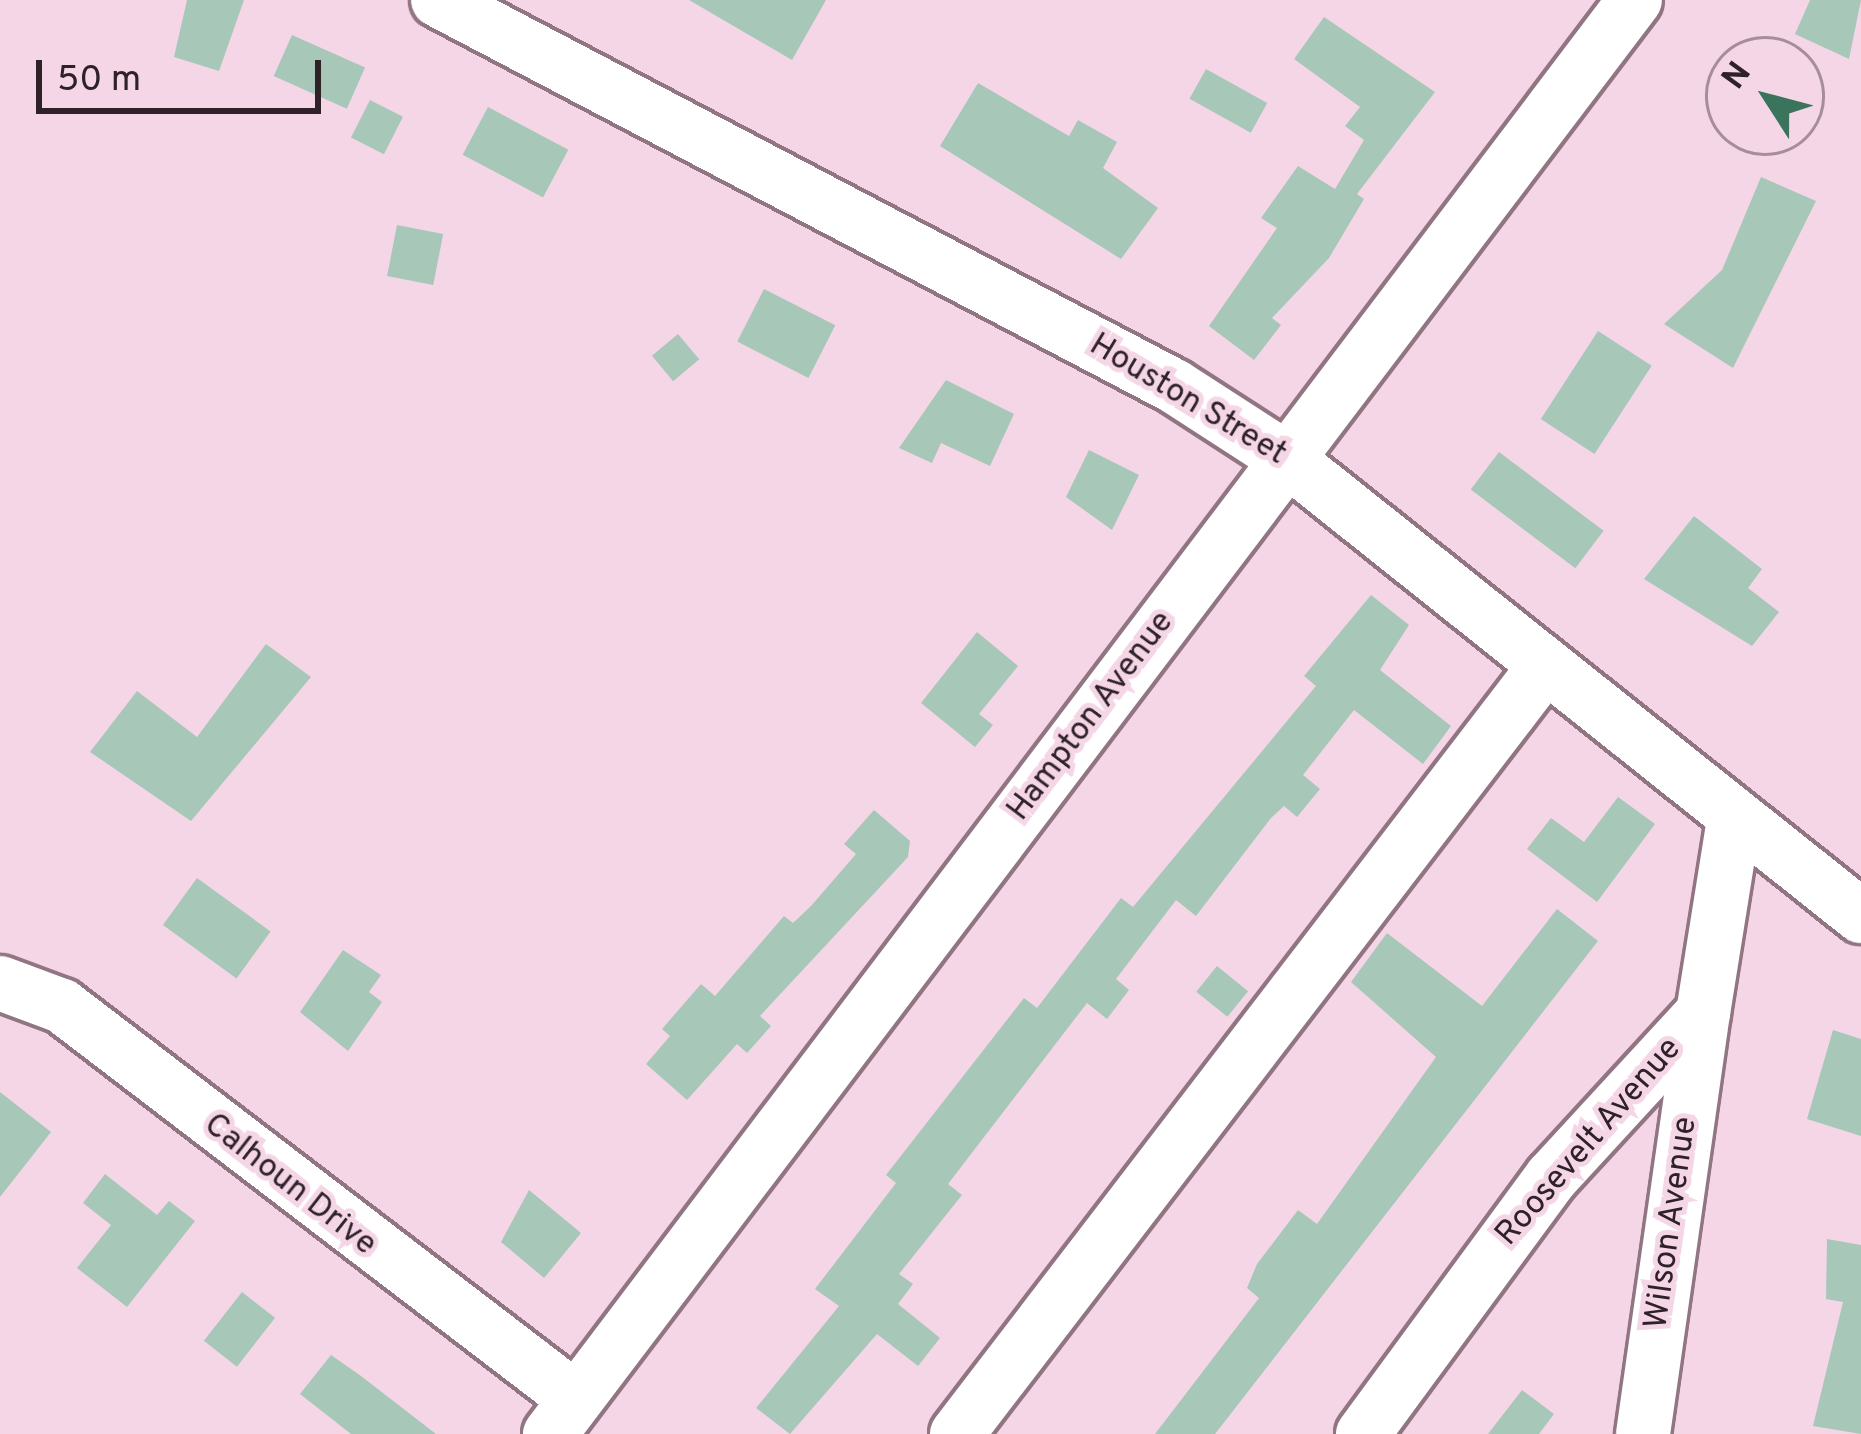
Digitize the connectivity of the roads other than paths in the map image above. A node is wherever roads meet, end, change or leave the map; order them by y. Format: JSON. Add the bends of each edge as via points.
{"nodes":[{"id":1,"x":439,"y":0,"type":"edge"},
{"id":2,"x":1635,"y":0,"type":"edge"},
{"id":3,"x":1287,"y":459,"type":"junction"},
{"id":4,"x":1544,"y":669,"type":"junction"},
{"id":5,"x":1734,"y":819,"type":"junction"},
{"id":6,"x":1861,"y":916,"type":"edge"},
{"id":7,"x":0,"y":982,"type":"edge"},
{"id":8,"x":1703,"y":1012,"type":"junction"},
{"id":9,"x":563,"y":1416,"type":"edge"},
{"id":10,"x":957,"y":1434,"type":"edge"},
{"id":11,"x":1363,"y":1434,"type":"edge"},
{"id":12,"x":1643,"y":1434,"type":"edge"}],
"edges":[{"from":1,"to":3,"type":"street","name":"Houston Street","via":[[1174,386]]},
{"from":2,"to":3,"type":"street","name":"Hampton Avenue"},
{"from":3,"to":4,"type":"street","name":"Houston Street"},
{"from":3,"to":9,"type":"street","name":"Hampton Avenue"},
{"from":4,"to":5,"type":"street","name":"Houston Street"},
{"from":4,"to":10,"type":"street"},
{"from":5,"to":6,"type":"street","name":"Houston Street"},
{"from":5,"to":8,"type":"street","name":"Roosevelt Avenue"},
{"from":7,"to":9,"type":"street","name":"Calhoun Drive","via":[[62,1006]]},
{"from":8,"to":11,"type":"street","name":"Roosevelt Avenue","via":[[1552,1177]]},
{"from":8,"to":12,"type":"street","name":"Wilson Avenue"}]}
